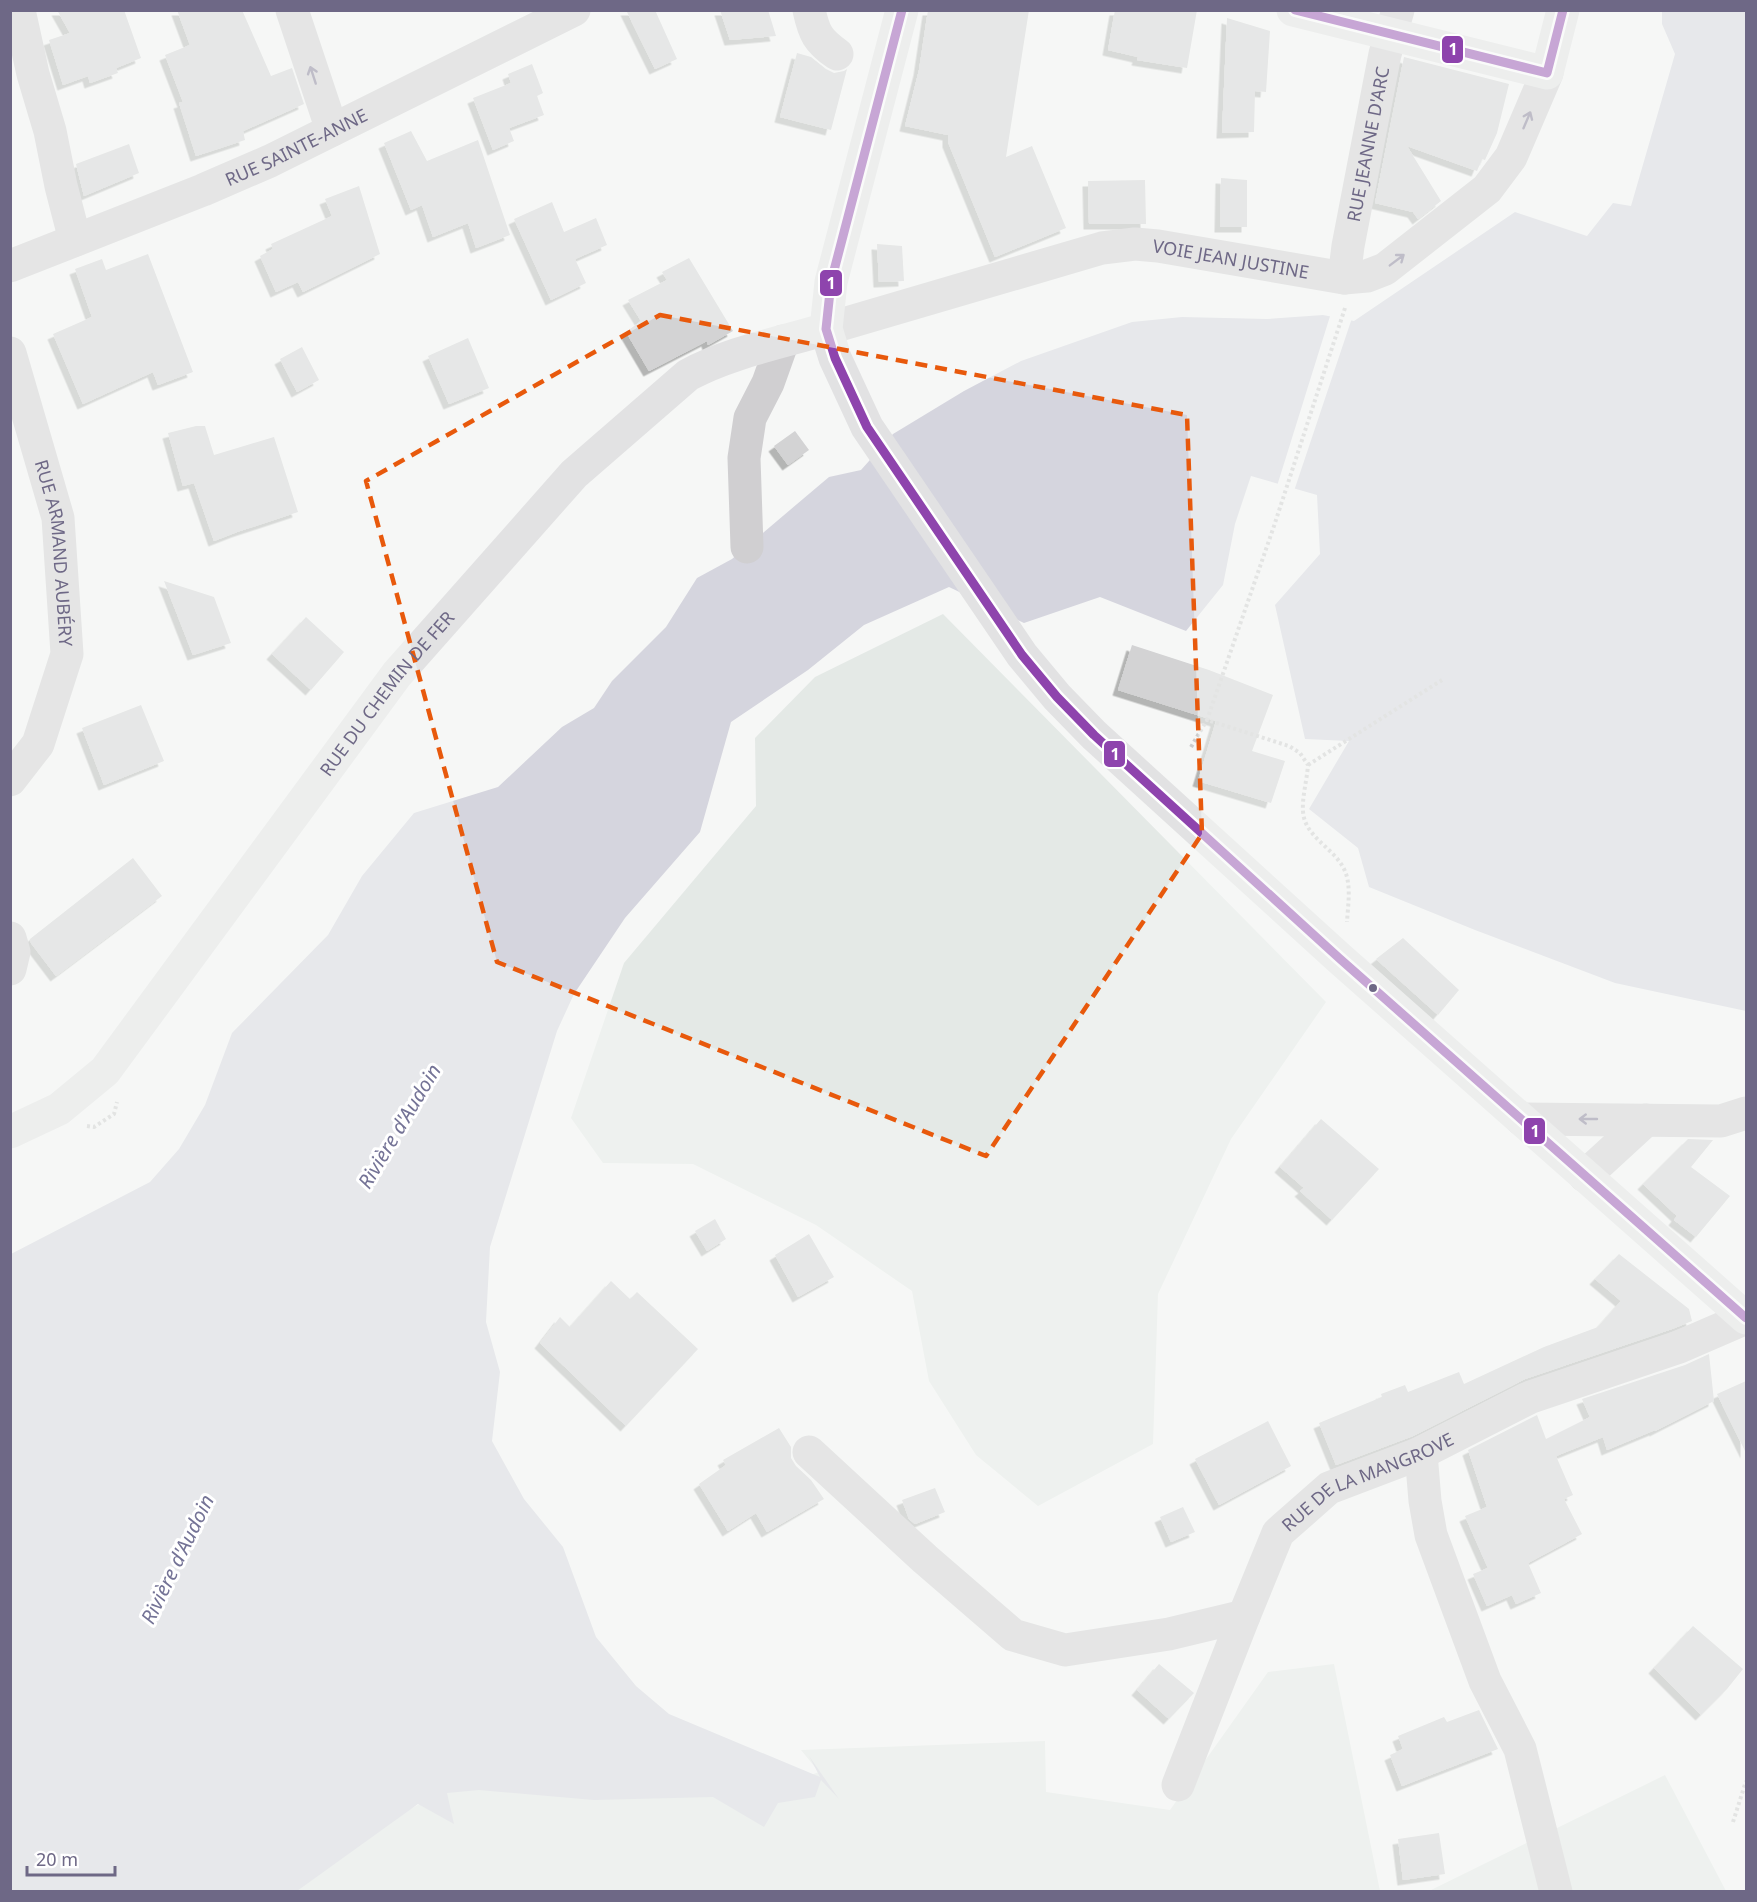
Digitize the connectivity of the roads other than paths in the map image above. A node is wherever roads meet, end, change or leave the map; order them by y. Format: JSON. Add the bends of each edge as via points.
{"nodes":[{"id":1,"x":19,"y":10,"type":"edge"},
{"id":2,"x":292,"y":10,"type":"edge"},
{"id":3,"x":809,"y":10,"type":"edge"},
{"id":4,"x":902,"y":10,"type":"edge"},
{"id":5,"x":1293,"y":10,"type":"edge"},
{"id":6,"x":1563,"y":10,"type":"edge"},
{"id":7,"x":566,"y":12,"type":"edge"},
{"id":8,"x":1395,"y":23,"type":"edge"},
{"id":9,"x":837,"y":54,"type":"dead end"},
{"id":10,"x":1547,"y":73,"type":"junction"},
{"id":11,"x":332,"y":130,"type":"junction"},
{"id":12,"x":75,"y":240,"type":"junction"},
{"id":13,"x":10,"y":266,"type":"edge"},
{"id":14,"x":1344,"y":292,"type":"junction"},
{"id":15,"x":826,"y":329,"type":"junction"},
{"id":16,"x":783,"y":341,"type":"junction"},
{"id":17,"x":10,"y":353,"type":"edge"},
{"id":18,"x":747,"y":547,"type":"dead end"},
{"id":19,"x":10,"y":780,"type":"edge"},
{"id":20,"x":10,"y":938,"type":"edge"},
{"id":21,"x":10,"y":969,"type":"edge"},
{"id":22,"x":1746,"y":1113,"type":"edge"},
{"id":23,"x":1521,"y":1119,"type":"junction"},
{"id":24,"x":1646,"y":1120,"type":"junction"},
{"id":25,"x":10,"y":1132,"type":"edge"},
{"id":26,"x":1585,"y":1176,"type":"junction"},
{"id":27,"x":1746,"y":1318,"type":"edge"},
{"id":28,"x":809,"y":1452,"type":"dead end"},
{"id":29,"x":1421,"y":1453,"type":"junction"},
{"id":30,"x":1244,"y":1616,"type":"junction"},
{"id":31,"x":1178,"y":1785,"type":"dead end"},
{"id":32,"x":1556,"y":1892,"type":"edge"}],
"edges":[{"from":1,"to":12,"type":"street"},
{"from":11,"to":2,"type":"street","one_way":true},
{"from":3,"to":9,"type":"street","via":[[815,35]]},
{"from":4,"to":15,"type":"main road","via":[[831,282]]},
{"from":5,"to":8,"type":"main road"},
{"from":6,"to":10,"type":"main road"},
{"from":7,"to":11,"type":"street","name":"RUE SAINTE-ANNE","via":[[540,29]]},
{"from":8,"to":10,"type":"main road"},
{"from":8,"to":14,"type":"street","name":"RUE JEANNE D'ARC","via":[[1383,65],[1348,246]]},
{"from":14,"to":10,"type":"street","name":"VOIE JEAN JUSTINE","one_way":true,"via":[[1385,269],[1487,189],[1511,157]]},
{"from":11,"to":12,"type":"street","name":"RUE SAINTE-ANNE","via":[[203,190]]},
{"from":12,"to":13,"type":"street","name":"RUE SAINTE-ANNE"},
{"from":14,"to":15,"type":"street","name":"VOIE JEAN JUSTINE","via":[[1158,246],[1135,244],[1102,248]]},
{"from":15,"to":16,"type":"main road","name":"RUE DU CHEMIN DE FER"},
{"from":15,"to":23,"type":"main road","via":[[867,428],[1022,654],[1057,697],[1339,958]]},
{"from":16,"to":18,"type":"street","via":[[750,418],[744,458]]},
{"from":16,"to":25,"type":"main road","name":"RUE DU CHEMIN DE FER","via":[[707,364],[688,375],[574,474],[397,675],[105,1071],[59,1109]]},
{"from":17,"to":19,"type":"street","name":"RUE ARMAND AUBÉRY","via":[[57,518],[67,654],[38,744]]},
{"from":20,"to":21,"type":"street","via":[[14,952]]},
{"from":22,"to":24,"type":"street","via":[[1721,1121]]},
{"from":24,"to":23,"type":"street","one_way":true},
{"from":23,"to":26,"type":"main road"},
{"from":24,"to":26,"type":"street"},
{"from":26,"to":27,"type":"main road"},
{"from":27,"to":29,"type":"street","name":"RUE DE LA MANGROVE","via":[[1680,1347],[1531,1398]]},
{"from":28,"to":30,"type":"street","via":[[1013,1635],[1065,1650],[1169,1634]]},
{"from":29,"to":30,"type":"street","name":"RUE DE LA MANGROVE","via":[[1329,1488],[1278,1533]]},
{"from":29,"to":32,"type":"street","via":[[1431,1535],[1485,1681],[1520,1749]]},
{"from":30,"to":31,"type":"street","name":"RUE DE LA MANGROVE"}]}
